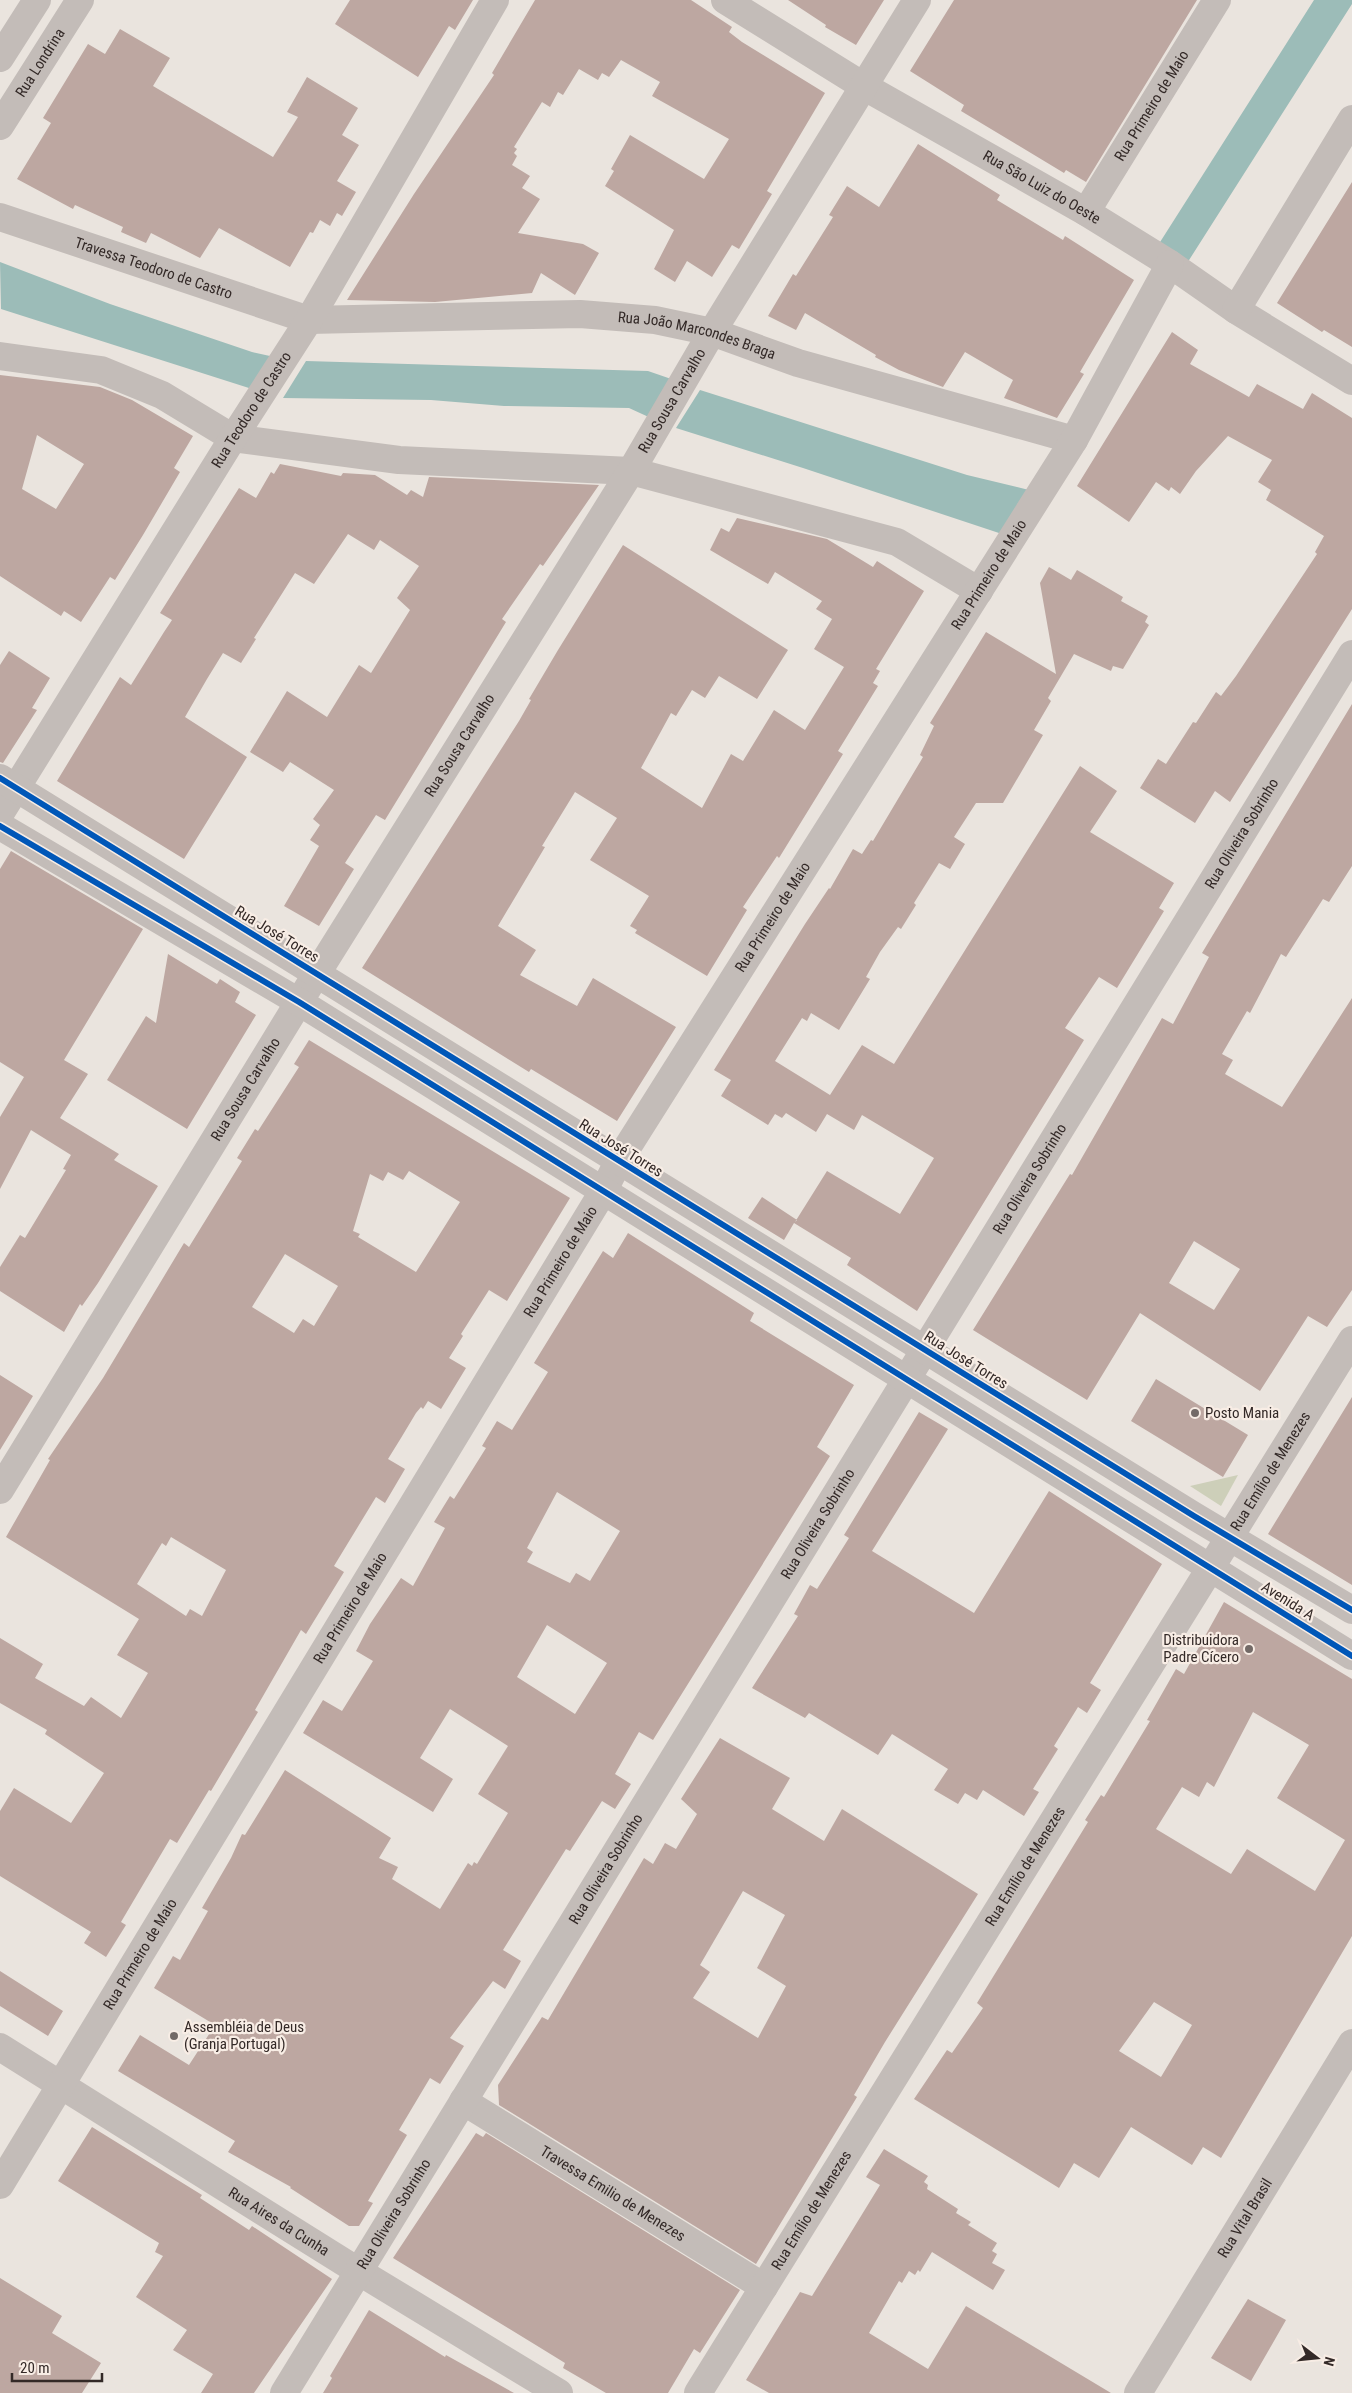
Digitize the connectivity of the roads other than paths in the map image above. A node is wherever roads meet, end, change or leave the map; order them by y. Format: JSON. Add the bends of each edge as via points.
{"nodes":[{"id":1,"x":37,"y":0,"type":"edge"},
{"id":2,"x":80,"y":0,"type":"edge"},
{"id":3,"x":495,"y":0,"type":"edge"},
{"id":4,"x":725,"y":0,"type":"edge"},
{"id":5,"x":917,"y":0,"type":"edge"},
{"id":6,"x":1217,"y":0,"type":"edge"},
{"id":7,"x":0,"y":58,"type":"edge"},
{"id":8,"x":865,"y":87,"type":"junction"},
{"id":9,"x":1352,"y":119,"type":"edge"},
{"id":10,"x":0,"y":126,"type":"edge"},
{"id":11,"x":1086,"y":212,"type":"junction"},
{"id":12,"x":0,"y":217,"type":"edge"},
{"id":13,"x":1170,"y":264,"type":"junction"},
{"id":14,"x":1236,"y":310,"type":"junction"},
{"id":15,"x":309,"y":320,"type":"junction"},
{"id":16,"x":712,"y":332,"type":"junction"},
{"id":17,"x":0,"y":356,"type":"edge"},
{"id":18,"x":1352,"y":381,"type":"edge"},
{"id":19,"x":232,"y":438,"type":"junction"},
{"id":20,"x":1074,"y":440,"type":"junction"},
{"id":21,"x":631,"y":471,"type":"junction"},
{"id":22,"x":979,"y":591,"type":"junction"},
{"id":23,"x":1352,"y":654,"type":"edge"},
{"id":24,"x":8,"y":783,"type":"edge"},
{"id":25,"x":0,"y":814,"type":"edge"},
{"id":26,"x":0,"y":826,"type":"edge"},
{"id":27,"x":318,"y":974,"type":"junction"},
{"id":28,"x":299,"y":1002,"type":"junction"},
{"id":29,"x":618,"y":1162,"type":"junction"},
{"id":30,"x":604,"y":1190,"type":"junction"},
{"id":31,"x":1352,"y":1340,"type":"edge"},
{"id":32,"x":926,"y":1349,"type":"junction"},
{"id":33,"x":907,"y":1379,"type":"junction"},
{"id":34,"x":0,"y":1490,"type":"edge"},
{"id":35,"x":1230,"y":1537,"type":"junction"},
{"id":36,"x":1211,"y":1568,"type":"junction"},
{"id":37,"x":1352,"y":1610,"type":"edge"},
{"id":38,"x":1352,"y":1656,"type":"edge"},
{"id":39,"x":1352,"y":2043,"type":"edge"},
{"id":40,"x":0,"y":2047,"type":"edge"},
{"id":41,"x":60,"y":2084,"type":"junction"},
{"id":42,"x":463,"y":2101,"type":"junction"},
{"id":43,"x":0,"y":2185,"type":"edge"},
{"id":44,"x":358,"y":2271,"type":"junction"},
{"id":45,"x":764,"y":2287,"type":"junction"},
{"id":46,"x":284,"y":2393,"type":"edge"},
{"id":47,"x":559,"y":2393,"type":"edge"},
{"id":48,"x":698,"y":2393,"type":"edge"},
{"id":49,"x":1138,"y":2393,"type":"edge"}],
"edges":[{"from":1,"to":7,"type":"street"},
{"from":2,"to":10,"type":"street","name":"Rua Londrina"},
{"from":3,"to":15,"type":"street","name":"Rua Teodoro de Castro"},
{"from":4,"to":8,"type":"street","name":"Rua São Luiz do Oeste"},
{"from":5,"to":8,"type":"street","name":"Rua Sousa Carvalho"},
{"from":6,"to":11,"type":"street","name":"Rua Primeiro de Maio"},
{"from":8,"to":11,"type":"street","name":"Rua São Luiz do Oeste"},
{"from":8,"to":16,"type":"street","name":"Rua Sousa Carvalho"},
{"from":9,"to":14,"type":"street"},
{"from":11,"to":13,"type":"street","name":"Rua São Luiz do Oeste"},
{"from":12,"to":15,"type":"street","name":"Travessa Teodoro de Castro"},
{"from":13,"to":14,"type":"street","name":"Rua São Luiz do Oeste"},
{"from":13,"to":20,"type":"street","name":"Rua Primeiro de Maio"},
{"from":14,"to":18,"type":"street","name":"Rua São Luiz do Oeste"},
{"from":15,"to":16,"type":"street","name":"Rua João Marcondes Braga","via":[[580,314],[655,320]]},
{"from":15,"to":19,"type":"street","name":"Rua Teodoro de Castro"},
{"from":16,"to":20,"type":"street","name":"Rua João Marcondes Braga","via":[[798,363]]},
{"from":16,"to":21,"type":"street","name":"Rua Sousa Carvalho"},
{"from":17,"to":19,"type":"street","via":[[101,370],[162,395]]},
{"from":19,"to":21,"type":"street","via":[[400,460]]},
{"from":19,"to":24,"type":"street","name":"Rua Teodoro de Castro"},
{"from":20,"to":22,"type":"street","name":"Rua Primeiro de Maio"},
{"from":21,"to":22,"type":"street","via":[[897,542]]},
{"from":21,"to":27,"type":"street","name":"Rua Sousa Carvalho"},
{"from":22,"to":29,"type":"street","name":"Rua Primeiro de Maio"},
{"from":23,"to":32,"type":"street","name":"Rua Oliveira Sobrinho"},
{"from":24,"to":25,"type":"street","name":"Rua Teodoro de Castro"},
{"from":24,"to":27,"type":"street","name":"Rua José Torres"},
{"from":26,"to":28,"type":"street"},
{"from":27,"to":28,"type":"street","name":"Rua Sousa Carvalho"},
{"from":27,"to":29,"type":"street","name":"Rua José Torres"},
{"from":28,"to":30,"type":"street"},
{"from":28,"to":34,"type":"street","name":"Rua Sousa Carvalho"},
{"from":29,"to":30,"type":"street","name":"Rua Primeiro de Maio"},
{"from":29,"to":32,"type":"street","name":"Rua José Torres"},
{"from":30,"to":33,"type":"street"},
{"from":30,"to":41,"type":"street","name":"Rua Primeiro de Maio"},
{"from":31,"to":35,"type":"street","name":"Rua Emílio de Menezes"},
{"from":32,"to":33,"type":"street","name":"Rua Oliveira Sobrinho"},
{"from":32,"to":35,"type":"street","name":"Rua José Torres"},
{"from":33,"to":36,"type":"street"},
{"from":33,"to":42,"type":"street","name":"Rua Oliveira Sobrinho"},
{"from":35,"to":36,"type":"street","name":"Rua Emílio de Menezes"},
{"from":35,"to":37,"type":"street","name":"Avenida A"},
{"from":36,"to":38,"type":"street","name":"Avenida A"},
{"from":36,"to":45,"type":"street","name":"Rua Emílio de Menezes"},
{"from":39,"to":49,"type":"street","name":"Rua Vital Brasil"},
{"from":40,"to":41,"type":"street","name":"Rua Aires da Cunha"},
{"from":41,"to":43,"type":"street","name":"Rua Primeiro de Maio"},
{"from":41,"to":44,"type":"street","name":"Rua Aires da Cunha"},
{"from":42,"to":44,"type":"street","name":"Rua Oliveira Sobrinho"},
{"from":42,"to":45,"type":"street","name":"Travessa Emilio de Menezes"},
{"from":44,"to":46,"type":"street","name":"Rua Oliveira Sobrinho"},
{"from":44,"to":47,"type":"street","name":"Rua Aires da Cunha"},
{"from":45,"to":48,"type":"street","name":"Rua Emílio de Menezes"}]}
